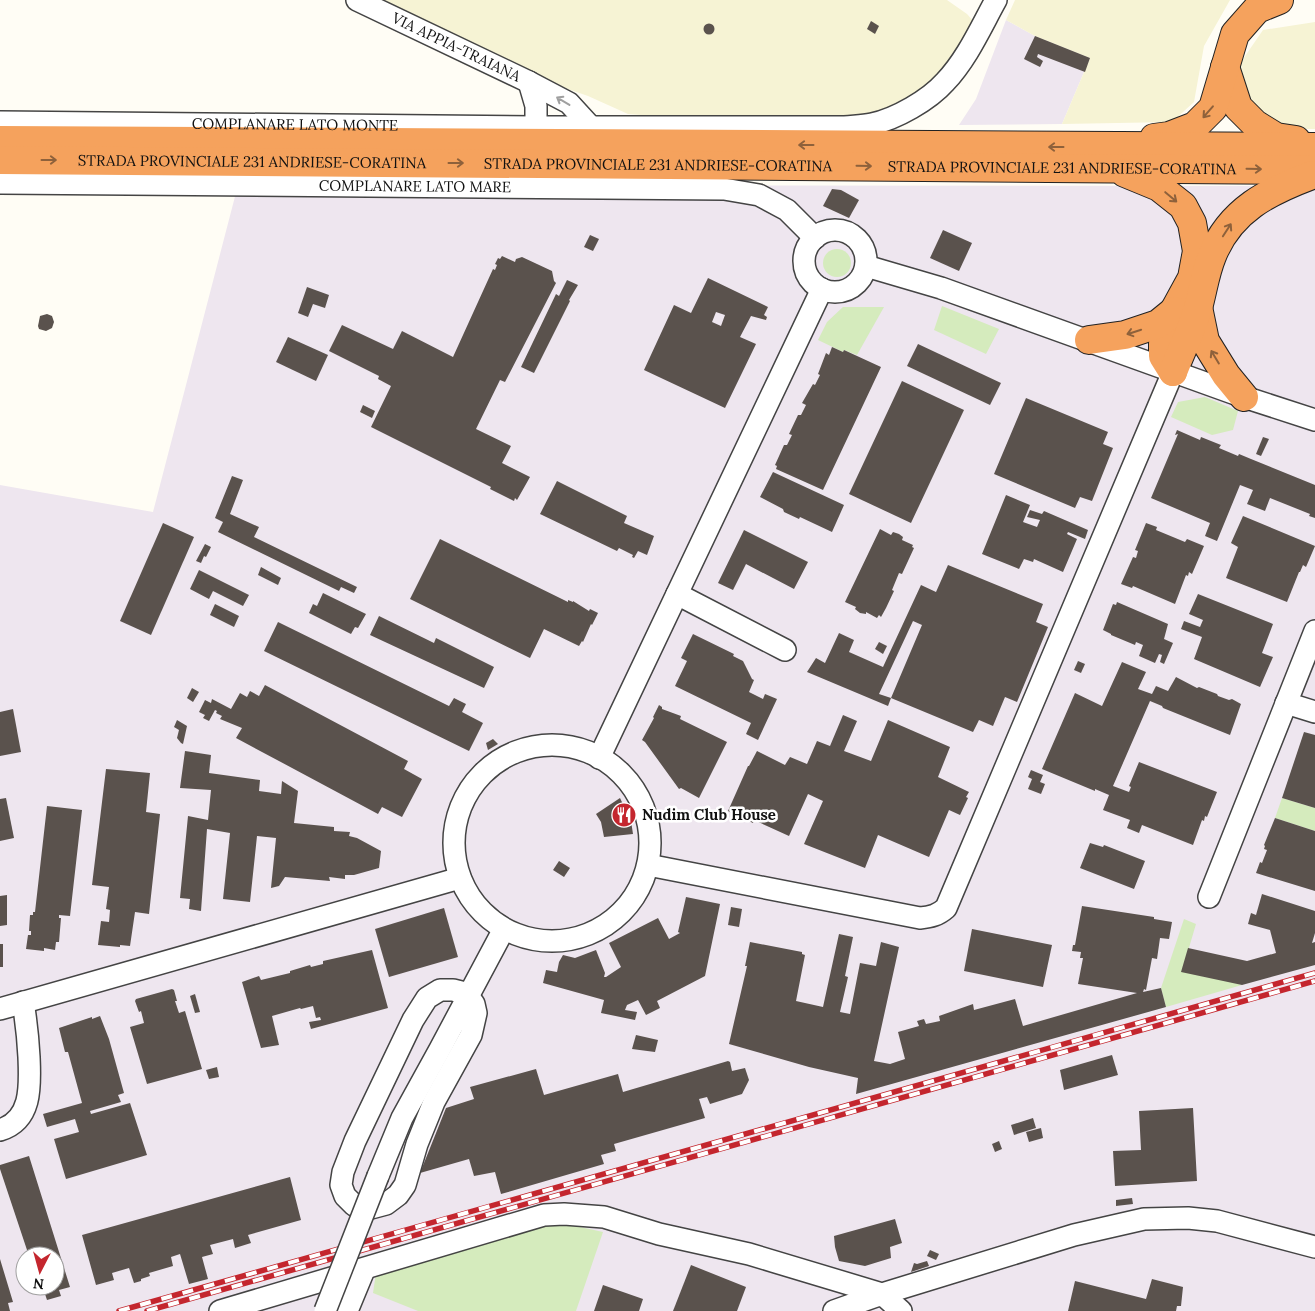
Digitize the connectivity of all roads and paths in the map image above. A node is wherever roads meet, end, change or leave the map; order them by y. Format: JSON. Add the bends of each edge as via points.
{"nodes":[{"id":1,"x":357,"y":0,"type":"edge"},
{"id":2,"x":996,"y":0,"type":"edge"},
{"id":3,"x":1279,"y":0,"type":"edge"},
{"id":4,"x":1225,"y":67,"type":"junction"},
{"id":5,"x":529,"y":82,"type":"junction"},
{"id":6,"x":0,"y":122,"type":"edge"},
{"id":7,"x":536,"y":127,"type":"junction"},
{"id":8,"x":590,"y":127,"type":"junction"},
{"id":9,"x":0,"y":140,"type":"edge"},
{"id":10,"x":1315,"y":146,"type":"edge"},
{"id":11,"x":1083,"y":147,"type":"junction"},
{"id":12,"x":0,"y":160,"type":"edge"},
{"id":13,"x":1112,"y":168,"type":"junction"},
{"id":14,"x":1315,"y":170,"type":"edge"},
{"id":15,"x":1315,"y":174,"type":"edge"},
{"id":16,"x":0,"y":183,"type":"edge"},
{"id":17,"x":814,"y":238,"type":"junction"},
{"id":18,"x":866,"y":266,"type":"junction"},
{"id":19,"x":822,"y":289,"type":"junction"},
{"id":20,"x":1186,"y":309,"type":"junction"},
{"id":21,"x":1089,"y":340,"type":"junction"},
{"id":22,"x":1173,"y":372,"type":"junction"},
{"id":23,"x":1244,"y":397,"type":"junction"},
{"id":24,"x":1315,"y":420,"type":"edge"},
{"id":25,"x":677,"y":594,"type":"junction"},
{"id":26,"x":1315,"y":631,"type":"edge"},
{"id":27,"x":785,"y":650,"type":"dead end"},
{"id":28,"x":1286,"y":703,"type":"junction"},
{"id":29,"x":1315,"y":712,"type":"edge"},
{"id":30,"x":599,"y":758,"type":"junction"},
{"id":31,"x":648,"y":865,"type":"junction"},
{"id":32,"x":460,"y":878,"type":"junction"},
{"id":33,"x":1209,"y":897,"type":"dead end"},
{"id":34,"x":504,"y":929,"type":"junction"},
{"id":35,"x":468,"y":996,"type":"junction"},
{"id":36,"x":22,"y":1002,"type":"junction"},
{"id":37,"x":0,"y":1008,"type":"edge"},
{"id":38,"x":0,"y":1130,"type":"edge"},
{"id":39,"x":1315,"y":1247,"type":"edge"},
{"id":40,"x":364,"y":1270,"type":"junction"},
{"id":41,"x":882,"y":1294,"type":"junction"},
{"id":42,"x":284,"y":1301,"type":"edge"},
{"id":43,"x":220,"y":1311,"type":"edge"},
{"id":44,"x":325,"y":1311,"type":"edge"},
{"id":45,"x":347,"y":1311,"type":"edge"},
{"id":46,"x":834,"y":1311,"type":"edge"},
{"id":47,"x":901,"y":1311,"type":"edge"}],
"edges":[{"from":1,"to":5,"type":"street","name":"VIA APPIA-TRAIANA"},
{"from":2,"to":8,"type":"street","name":"COMPLANARE LATO MONTE","via":[[945,83],[898,115],[872,124],[845,127]]},
{"from":3,"to":4,"type":"highway","via":[[1257,9],[1236,34]]},
{"from":4,"to":10,"type":"highway","via":[[1238,107],[1255,124],[1276,137]]},
{"from":4,"to":11,"type":"highway","one_way":true,"via":[[1212,108],[1195,126],[1169,136]]},
{"from":5,"to":7,"type":"street","name":"VIA APPIA-TRAIANA","via":[[536,106]]},
{"from":8,"to":5,"type":"street","name":"VIA APPIA-TRAIANA","one_way":true,"via":[[568,103]]},
{"from":6,"to":7,"type":"street","name":"COMPLANARE LATO MONTE"},
{"from":7,"to":8,"type":"street","name":"COMPLANARE LATO MONTE"},
{"from":11,"to":9,"type":"highway","name":"STRADA PROVINCIALE 231 ANDRIESE-CORATINA","one_way":true},
{"from":10,"to":11,"type":"highway","name":"STRADA PROVINCIALE 231 ANDRIESE-CORATINA"},
{"from":12,"to":13,"type":"highway","name":"STRADA PROVINCIALE 231 ANDRIESE-CORATINA","one_way":true},
{"from":13,"to":14,"type":"highway","name":"STRADA PROVINCIALE 231 ANDRIESE-CORATINA","one_way":true},
{"from":13,"to":20,"type":"highway","one_way":true,"via":[[1159,186],[1183,206],[1192,223],[1197,251]]},
{"from":20,"to":15,"type":"highway","one_way":true,"via":[[1203,283],[1212,255],[1229,225],[1250,206],[1281,187]]},
{"from":16,"to":17,"type":"street","name":"COMPLANARE LATO MARE","via":[[724,189],[759,195],[786,210]]},
{"from":17,"to":18,"type":"street","via":[[834,230],[845,232],[862,245]]},
{"from":17,"to":19,"type":"street","via":[[808,246],[804,266],[814,284]]},
{"from":18,"to":19,"type":"street","via":[[863,275],[850,289],[831,292]]},
{"from":18,"to":21,"type":"street","via":[[941,288]]},
{"from":19,"to":25,"type":"street"},
{"from":20,"to":21,"type":"highway","one_way":true,"via":[[1158,324],[1125,335]]},
{"from":20,"to":22,"type":"highway"},
{"from":23,"to":20,"type":"highway","one_way":true,"via":[[1226,376]]},
{"from":21,"to":22,"type":"street"},
{"from":22,"to":23,"type":"street"},
{"from":22,"to":31,"type":"street","via":[[946,908],[932,917],[920,918]]},
{"from":23,"to":24,"type":"street"},
{"from":25,"to":27,"type":"street"},
{"from":25,"to":30,"type":"street"},
{"from":26,"to":28,"type":"street"},
{"from":28,"to":29,"type":"street"},
{"from":28,"to":33,"type":"street"},
{"from":30,"to":31,"type":"street","via":[[620,774],[637,795],[645,812],[649,829]]},
{"from":30,"to":32,"type":"street","via":[[567,747],[533,747],[516,752],[488,770],[466,796],[455,828],[454,844]]},
{"from":31,"to":34,"type":"street","via":[[631,902],[617,917],[588,934],[563,941],[542,941]]},
{"from":32,"to":34,"type":"street","via":[[473,902]]},
{"from":32,"to":36,"type":"street"},
{"from":34,"to":35,"type":"street"},
{"from":35,"to":35,"type":"street","via":[[453,990],[440,990],[427,998],[413,1020],[343,1172],[340,1185],[344,1196],[354,1205],[371,1208],[386,1204],[405,1185],[434,1102],[471,1034],[476,1013]]},
{"from":35,"to":44,"type":"street","bridge":true,"via":[[402,1118]]},
{"from":36,"to":37,"type":"street"},
{"from":36,"to":38,"type":"street","via":[[28,1040],[29,1094],[20,1116]]},
{"from":39,"to":41,"type":"street","via":[[1217,1221],[1144,1219],[1074,1235]]},
{"from":40,"to":41,"type":"street","via":[[544,1216],[564,1214],[604,1217],[659,1234],[749,1254]]},
{"from":40,"to":42,"type":"street"},
{"from":40,"to":45,"type":"street"},
{"from":41,"to":46,"type":"street"},
{"from":41,"to":47,"type":"street"},
{"from":42,"to":43,"type":"street"}]}
